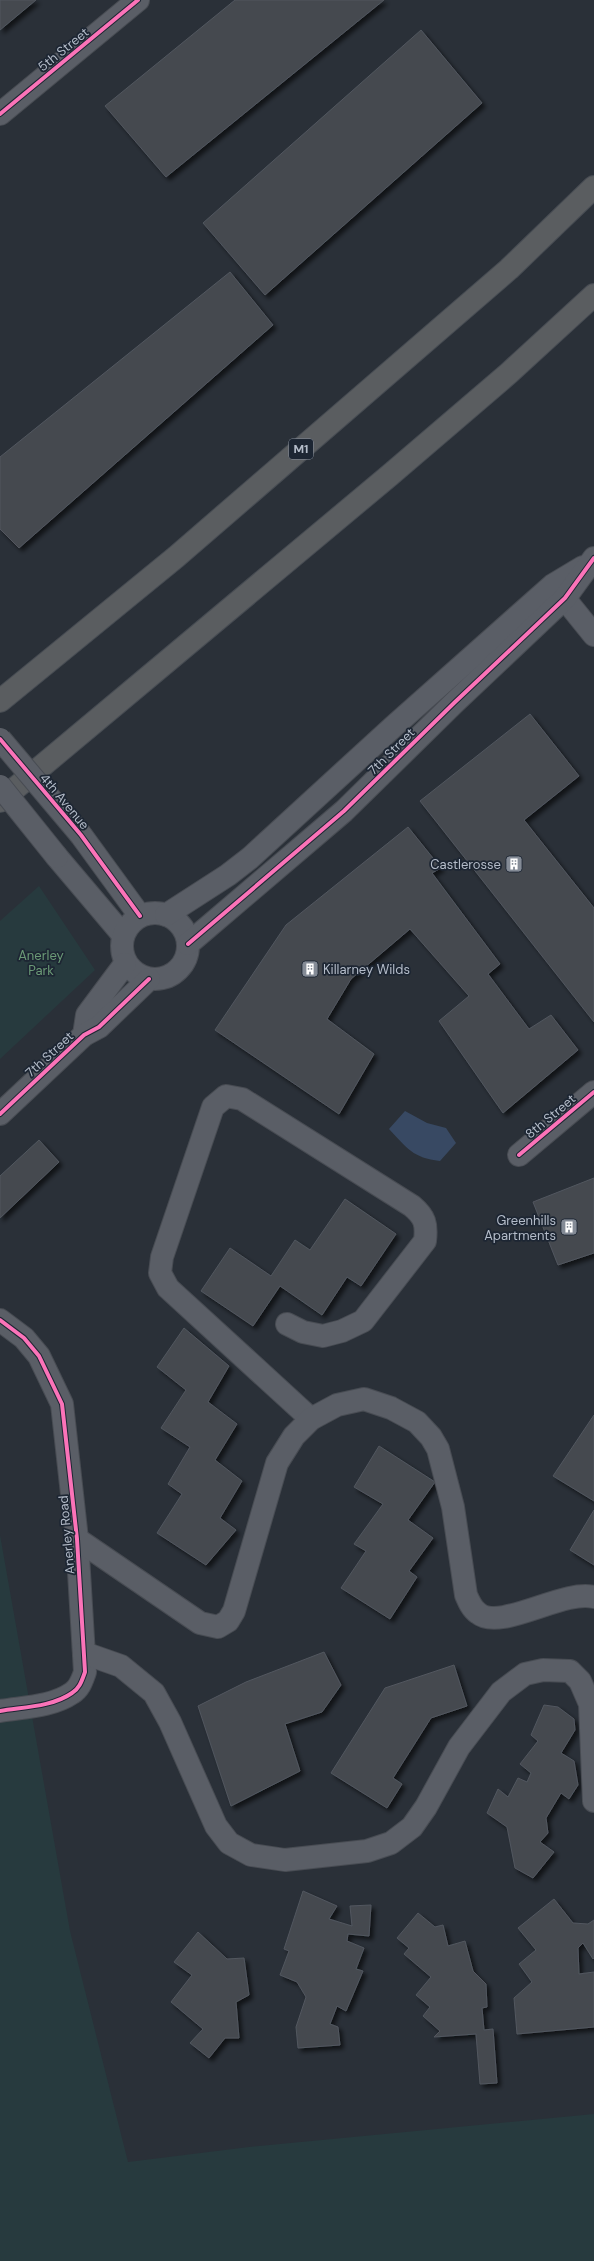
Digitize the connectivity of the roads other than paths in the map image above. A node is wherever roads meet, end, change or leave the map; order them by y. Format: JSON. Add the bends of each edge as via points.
{"nodes":[{"id":1,"x":138,"y":0,"type":"edge"},
{"id":2,"x":0,"y":114,"type":"edge"},
{"id":3,"x":594,"y":187,"type":"edge"},
{"id":4,"x":594,"y":295,"type":"edge"},
{"id":5,"x":592,"y":561,"type":"edge"},
{"id":6,"x":559,"y":592,"type":"junction"},
{"id":7,"x":594,"y":635,"type":"edge"},
{"id":8,"x":0,"y":701,"type":"edge"},
{"id":9,"x":0,"y":739,"type":"edge"},
{"id":10,"x":0,"y":786,"type":"edge"},
{"id":11,"x":325,"y":789,"type":"junction"},
{"id":12,"x":0,"y":801,"type":"edge"},
{"id":13,"x":344,"y":810,"type":"junction"},
{"id":14,"x":166,"y":915,"type":"junction"},
{"id":15,"x":140,"y":916,"type":"junction"},
{"id":16,"x":123,"y":936,"type":"junction"},
{"id":17,"x":188,"y":944,"type":"junction"},
{"id":18,"x":125,"y":964,"type":"junction"},
{"id":19,"x":149,"y":979,"type":"junction"},
{"id":20,"x":84,"y":1035,"type":"junction"},
{"id":21,"x":594,"y":1092,"type":"edge"},
{"id":22,"x":0,"y":1114,"type":"edge"},
{"id":23,"x":519,"y":1155,"type":"dead end"},
{"id":24,"x":0,"y":1320,"type":"edge"},
{"id":25,"x":287,"y":1324,"type":"dead end"},
{"id":26,"x":311,"y":1419,"type":"junction"},
{"id":27,"x":77,"y":1539,"type":"junction"},
{"id":28,"x":594,"y":1597,"type":"edge"},
{"id":29,"x":84,"y":1653,"type":"junction"},
{"id":30,"x":594,"y":1669,"type":"edge"},
{"id":31,"x":570,"y":1671,"type":"junction"},
{"id":32,"x":0,"y":1711,"type":"edge"},
{"id":33,"x":594,"y":1801,"type":"edge"}],
"edges":[{"from":1,"to":2,"type":"street","name":"5th Street"},
{"from":3,"to":8,"type":"highway","number":"M1","via":[[497,280],[176,557]]},
{"from":4,"to":12,"type":"highway","via":[[390,476]]},
{"from":5,"to":6,"type":"street","name":"7th Street"},
{"from":6,"to":7,"type":"street"},
{"from":6,"to":11,"type":"street","name":"7th Street"},
{"from":6,"to":13,"type":"street","name":"7th Street","via":[[454,703]]},
{"from":9,"to":15,"type":"street","name":"4th Avenue","bridge":true,"via":[[80,835]]},
{"from":10,"to":16,"type":"street","bridge":true},
{"from":11,"to":13,"type":"street"},
{"from":11,"to":14,"type":"street","name":"7th Street","via":[[250,858]]},
{"from":13,"to":17,"type":"street","name":"7th Street"},
{"from":14,"to":15,"type":"street","via":[[152,913]]},
{"from":14,"to":17,"type":"street","via":[[177,921],[185,932]]},
{"from":15,"to":16,"type":"street","via":[[130,924]]},
{"from":16,"to":18,"type":"street","via":[[121,948]]},
{"from":17,"to":19,"type":"street","via":[[186,957],[180,969],[170,976],[157,980]]},
{"from":18,"to":19,"type":"street","via":[[132,972]]},
{"from":18,"to":20,"type":"street","name":"7th Street","via":[[87,1015]]},
{"from":19,"to":20,"type":"street","name":"7th Street","via":[[99,1028]]},
{"from":20,"to":22,"type":"street","name":"7th Street"},
{"from":21,"to":23,"type":"street","name":"8th Street"},
{"from":24,"to":27,"type":"street","name":"Anerley Road","via":[[24,1338],[40,1356],[62,1404]]},
{"from":25,"to":26,"type":"street","via":[[303,1332],[323,1336],[363,1321],[424,1242],[427,1227],[423,1216],[412,1206],[242,1100],[226,1096],[213,1107],[162,1257],[160,1273],[168,1288]]},
{"from":26,"to":27,"type":"street","via":[[294,1436],[277,1463],[234,1611],[228,1621],[218,1628],[200,1623]]},
{"from":26,"to":28,"type":"street","via":[[337,1405],[364,1399],[391,1408],[417,1422],[431,1437],[438,1449],[452,1507],[466,1595],[478,1614],[494,1618],[508,1616],[572,1596]]},
{"from":27,"to":29,"type":"street","name":"Anerley Road"},
{"from":29,"to":31,"type":"street","via":[[121,1666],[154,1692],[216,1826],[230,1843],[251,1855],[285,1860],[367,1852],[391,1843],[412,1827],[459,1747],[501,1692],[525,1674],[542,1670]]},
{"from":29,"to":32,"type":"street","name":"Anerley Road","via":[[85,1672],[80,1686],[72,1693],[48,1703]]},
{"from":30,"to":31,"type":"street"},
{"from":31,"to":33,"type":"street","via":[[580,1681],[590,1704]]}]}
